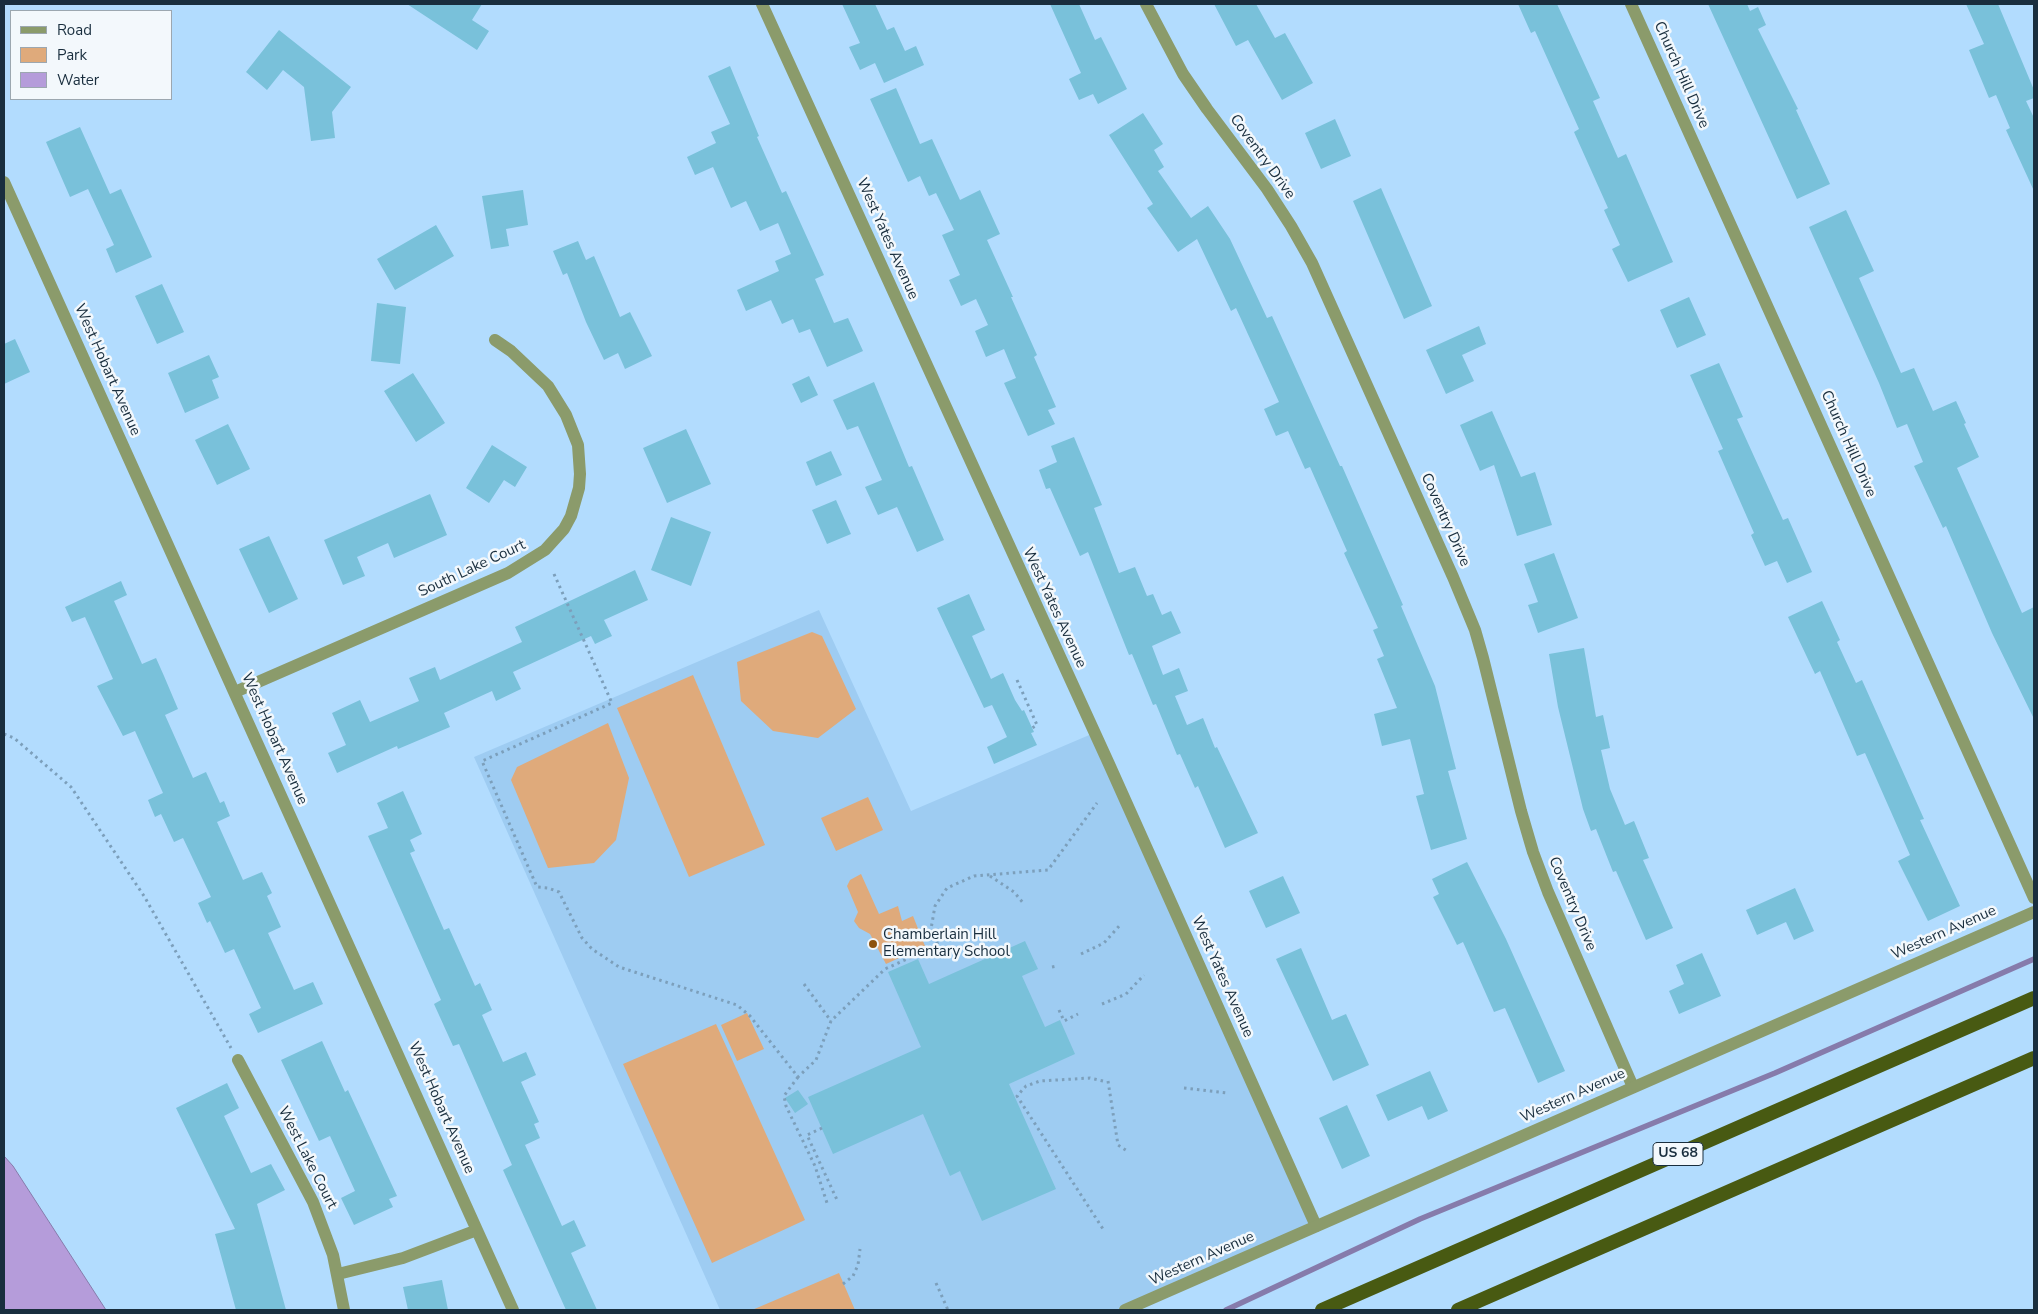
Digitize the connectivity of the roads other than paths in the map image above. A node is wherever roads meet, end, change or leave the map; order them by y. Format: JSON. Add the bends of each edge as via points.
{"nodes":[{"id":1,"x":762,"y":4,"type":"edge"},
{"id":2,"x":1146,"y":4,"type":"edge"},
{"id":3,"x":1631,"y":4,"type":"edge"},
{"id":4,"x":4,"y":182,"type":"edge"},
{"id":5,"x":495,"y":340,"type":"dead end"},
{"id":6,"x":235,"y":692,"type":"junction"},
{"id":7,"x":2034,"y":898,"type":"edge"},
{"id":8,"x":2034,"y":912,"type":"edge"},
{"id":9,"x":2034,"y":998,"type":"edge"},
{"id":10,"x":2034,"y":1058,"type":"edge"},
{"id":11,"x":238,"y":1060,"type":"road end"},
{"id":12,"x":1633,"y":1087,"type":"junction"},
{"id":13,"x":1316,"y":1226,"type":"junction"},
{"id":14,"x":477,"y":1230,"type":"junction"},
{"id":15,"x":338,"y":1274,"type":"junction"},
{"id":16,"x":344,"y":1310,"type":"edge"},
{"id":17,"x":513,"y":1310,"type":"edge"},
{"id":18,"x":1125,"y":1310,"type":"edge"},
{"id":19,"x":1322,"y":1310,"type":"edge"},
{"id":20,"x":1458,"y":1310,"type":"edge"}],
"edges":[{"from":1,"to":13,"type":"street","name":"West Yates Avenue"},
{"from":2,"to":12,"type":"street","name":"Coventry Drive","via":[[1184,74],[1267,190],[1312,264],[1453,577],[1475,630],[1533,852]]},
{"from":3,"to":7,"type":"street","name":"Church Hill Drive"},
{"from":4,"to":6,"type":"street","name":"West Hobart Avenue"},
{"from":5,"to":6,"type":"street","name":"South Lake Court","via":[[548,386],[566,415],[578,445],[579,488],[564,529],[545,550],[508,573]]},
{"from":6,"to":14,"type":"street","name":"West Hobart Avenue"},
{"from":8,"to":12,"type":"street","name":"Western Avenue"},
{"from":9,"to":19,"type":"highway","number":"US 68"},
{"from":10,"to":20,"type":"highway"},
{"from":11,"to":15,"type":"street","name":"West Lake Court","via":[[313,1202]]},
{"from":12,"to":13,"type":"street","name":"Western Avenue"},
{"from":13,"to":18,"type":"street","name":"Western Avenue"},
{"from":14,"to":15,"type":"street","via":[[422,1252]]},
{"from":14,"to":17,"type":"street","name":"West Hobart Avenue"},
{"from":15,"to":16,"type":"street","name":"West Lake Court"}]}
